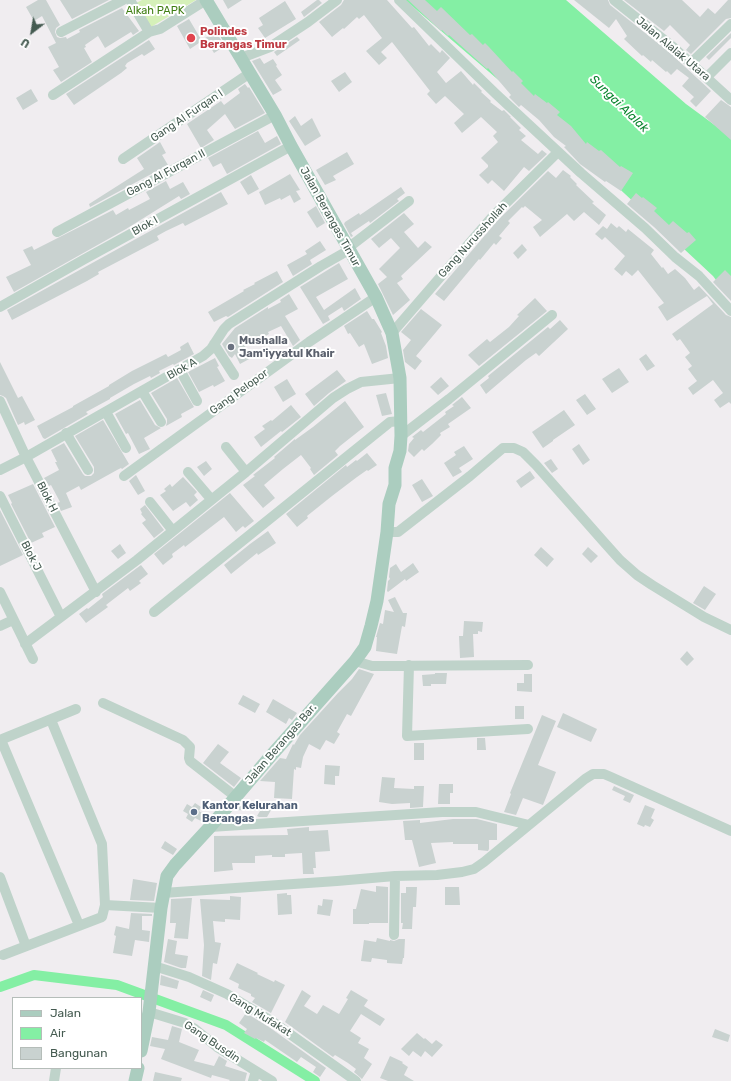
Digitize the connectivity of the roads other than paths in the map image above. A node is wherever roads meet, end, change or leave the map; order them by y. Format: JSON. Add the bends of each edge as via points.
{"nodes":[{"id":1,"x":123,"y":0,"type":"edge"},
{"id":2,"x":130,"y":0,"type":"edge"},
{"id":3,"x":206,"y":0,"type":"edge"},
{"id":4,"x":337,"y":0,"type":"edge"},
{"id":5,"x":399,"y":0,"type":"edge"},
{"id":6,"x":614,"y":0,"type":"edge"},
{"id":7,"x":731,"y":24,"type":"edge"},
{"id":8,"x":61,"y":32,"type":"dead end"},
{"id":9,"x":149,"y":32,"type":"junction"},
{"id":10,"x":731,"y":52,"type":"edge"},
{"id":11,"x":241,"y":58,"type":"junction"},
{"id":12,"x":691,"y":63,"type":"junction"},
{"id":13,"x":250,"y":73,"type":"junction"},
{"id":14,"x":707,"y":77,"type":"junction"},
{"id":15,"x":53,"y":95,"type":"dead end"},
{"id":16,"x":731,"y":100,"type":"edge"},
{"id":17,"x":275,"y":115,"type":"junction"},
{"id":18,"x":291,"y":146,"type":"junction"},
{"id":19,"x":558,"y":152,"type":"junction"},
{"id":20,"x":123,"y":159,"type":"dead end"},
{"id":21,"x":409,"y":201,"type":"dead end"},
{"id":22,"x":57,"y":232,"type":"dead end"},
{"id":23,"x":349,"y":249,"type":"junction"},
{"id":24,"x":376,"y":297,"type":"junction"},
{"id":25,"x":0,"y":307,"type":"edge"},
{"id":26,"x":731,"y":310,"type":"edge"},
{"id":27,"x":552,"y":315,"type":"dead end"},
{"id":28,"x":392,"y":333,"type":"junction"},
{"id":29,"x":214,"y":344,"type":"junction"},
{"id":30,"x":180,"y":370,"type":"junction"},
{"id":31,"x":234,"y":375,"type":"dead end"},
{"id":32,"x":400,"y":378,"type":"junction"},
{"id":33,"x":142,"y":391,"type":"junction"},
{"id":34,"x":197,"y":401,"type":"dead end"},
{"id":35,"x":0,"y":402,"type":"edge"},
{"id":36,"x":106,"y":412,"type":"junction"},
{"id":37,"x":400,"y":420,"type":"junction"},
{"id":38,"x":161,"y":422,"type":"dead end"},
{"id":39,"x":66,"y":434,"type":"junction"},
{"id":40,"x":401,"y":436,"type":"junction"},
{"id":41,"x":226,"y":447,"type":"dead end"},
{"id":42,"x":126,"y":448,"type":"dead end"},
{"id":43,"x":400,"y":451,"type":"joint"},
{"id":44,"x":26,"y":457,"type":"junction"},
{"id":45,"x":0,"y":470,"type":"edge"},
{"id":46,"x":88,"y":470,"type":"dead end"},
{"id":47,"x":188,"y":472,"type":"dead end"},
{"id":48,"x":246,"y":472,"type":"junction"},
{"id":49,"x":124,"y":476,"type":"dead end"},
{"id":50,"x":0,"y":496,"type":"edge"},
{"id":51,"x":211,"y":499,"type":"junction"},
{"id":52,"x":150,"y":502,"type":"dead end"},
{"id":53,"x":173,"y":531,"type":"junction"},
{"id":54,"x":387,"y":532,"type":"junction"},
{"id":55,"x":0,"y":592,"type":"edge"},
{"id":56,"x":96,"y":592,"type":"junction"},
{"id":57,"x":154,"y":612,"type":"dead end"},
{"id":58,"x":61,"y":617,"type":"junction"},
{"id":59,"x":13,"y":620,"type":"junction"},
{"id":60,"x":0,"y":626,"type":"edge"},
{"id":61,"x":731,"y":630,"type":"edge"},
{"id":62,"x":25,"y":644,"type":"junction"},
{"id":63,"x":33,"y":658,"type":"dead end"},
{"id":64,"x":356,"y":662,"type":"junction"},
{"id":65,"x":528,"y":665,"type":"dead end"},
{"id":66,"x":409,"y":666,"type":"junction"},
{"id":67,"x":103,"y":704,"type":"dead end"},
{"id":68,"x":76,"y":709,"type":"dead end"},
{"id":69,"x":51,"y":720,"type":"junction"},
{"id":70,"x":528,"y":729,"type":"dead end"},
{"id":71,"x":1,"y":740,"type":"edge"},
{"id":72,"x":236,"y":797,"type":"junction"},
{"id":73,"x":529,"y":825,"type":"junction"},
{"id":74,"x":210,"y":827,"type":"junction"},
{"id":75,"x":731,"y":830,"type":"edge"},
{"id":76,"x":395,"y":876,"type":"junction"},
{"id":77,"x":0,"y":877,"type":"edge"},
{"id":78,"x":163,"y":893,"type":"junction"},
{"id":79,"x":105,"y":905,"type":"junction"},
{"id":80,"x":161,"y":908,"type":"junction"},
{"id":81,"x":79,"y":925,"type":"junction"},
{"id":82,"x":394,"y":935,"type":"dead end"},
{"id":83,"x":26,"y":946,"type":"junction"},
{"id":84,"x":3,"y":955,"type":"dead end"},
{"id":85,"x":154,"y":972,"type":"junction"},
{"id":86,"x":150,"y":1008,"type":"junction"},
{"id":87,"x":142,"y":1046,"type":"edge"},
{"id":88,"x":56,"y":1069,"type":"edge"},
{"id":89,"x":138,"y":1069,"type":"edge"},
{"id":90,"x":254,"y":1076,"type":"edge"},
{"id":91,"x":54,"y":1081,"type":"edge"},
{"id":92,"x":135,"y":1081,"type":"edge"},
{"id":93,"x":272,"y":1081,"type":"edge"},
{"id":94,"x":356,"y":1081,"type":"edge"}],
"edges":[{"from":1,"to":8,"type":"street"},
{"from":2,"to":9,"type":"street"},
{"from":3,"to":9,"type":"street","via":[[160,29]]},
{"from":3,"to":11,"type":"main road","name":"Jalan Berangas Timur"},
{"from":4,"to":11,"type":"street","via":[[270,47]]},
{"from":5,"to":19,"type":"street"},
{"from":6,"to":12,"type":"street","name":"Jalan Alalak Utara"},
{"from":7,"to":12,"type":"street"},
{"from":9,"to":15,"type":"street"},
{"from":10,"to":14,"type":"street"},
{"from":11,"to":13,"type":"main road","name":"Jalan Berangas Timur"},
{"from":12,"to":14,"type":"street","name":"Jalan Alalak Utara"},
{"from":13,"to":17,"type":"main road","name":"Jalan Berangas Timur"},
{"from":13,"to":20,"type":"street","name":"Gang Al Furqan I"},
{"from":14,"to":16,"type":"street","name":"Jalan Alalak Utara"},
{"from":17,"to":18,"type":"main road","name":"Jalan Berangas Timur"},
{"from":17,"to":22,"type":"street","name":"Gang Al Furqan II"},
{"from":18,"to":23,"type":"main road","name":"Jalan Berangas Timur"},
{"from":18,"to":25,"type":"street","name":"Blok I"},
{"from":19,"to":26,"type":"street","via":[[699,276]]},
{"from":19,"to":28,"type":"street","name":"Gang Nurusshollah","via":[[493,216]]},
{"from":21,"to":23,"type":"street","name":"Blok A"},
{"from":23,"to":24,"type":"main road","name":"Jalan Berangas Timur"},
{"from":23,"to":29,"type":"street","name":"Blok A","via":[[229,324]]},
{"from":24,"to":28,"type":"main road","name":"Jalan Berangas Timur"},
{"from":24,"to":49,"type":"street","name":"Gang Pelopor","via":[[309,342]]},
{"from":27,"to":40,"type":"street"},
{"from":28,"to":32,"type":"main road","name":"Jalan Berangas Timur"},
{"from":29,"to":30,"type":"street","name":"Blok A","via":[[203,356]]},
{"from":29,"to":31,"type":"street"},
{"from":30,"to":33,"type":"street","name":"Blok A"},
{"from":30,"to":34,"type":"street"},
{"from":32,"to":37,"type":"main road","name":"Jalan Berangas Timur"},
{"from":32,"to":48,"type":"street","via":[[361,382],[347,389]]},
{"from":33,"to":36,"type":"street","name":"Blok A"},
{"from":33,"to":38,"type":"street"},
{"from":35,"to":44,"type":"street","name":"Blok H"},
{"from":36,"to":39,"type":"street","name":"Blok A"},
{"from":36,"to":42,"type":"street"},
{"from":37,"to":40,"type":"main road","name":"Jalan Berangas Timur"},
{"from":37,"to":57,"type":"street","via":[[390,422]]},
{"from":39,"to":44,"type":"street","name":"Blok A"},
{"from":39,"to":46,"type":"street"},
{"from":40,"to":43,"type":"main road","name":"Jalan Berangas Timur"},
{"from":41,"to":48,"type":"street"},
{"from":43,"to":54,"type":"main road","name":"Jalan Berangas Bar.","via":[[395,468],[395,485],[389,504]]},
{"from":44,"to":45,"type":"street","name":"Blok A"},
{"from":44,"to":56,"type":"street","name":"Blok H"},
{"from":47,"to":51,"type":"street"},
{"from":48,"to":51,"type":"street"},
{"from":50,"to":58,"type":"street","name":"Blok J"},
{"from":51,"to":53,"type":"street"},
{"from":52,"to":53,"type":"street"},
{"from":53,"to":56,"type":"street"},
{"from":54,"to":61,"type":"street","via":[[398,532],[503,448],[514,448],[523,452],[536,465],[607,546],[637,575],[704,617]]},
{"from":54,"to":64,"type":"main road","name":"Jalan Berangas Bar.","via":[[377,601],[365,647]]},
{"from":55,"to":59,"type":"street"},
{"from":56,"to":58,"type":"street"},
{"from":58,"to":62,"type":"street"},
{"from":59,"to":60,"type":"street"},
{"from":59,"to":62,"type":"street"},
{"from":62,"to":63,"type":"street"},
{"from":64,"to":66,"type":"street","via":[[372,666]]},
{"from":64,"to":72,"type":"main road","name":"Jalan Berangas Bar.","via":[[306,715]]},
{"from":65,"to":66,"type":"street"},
{"from":66,"to":70,"type":"street","via":[[407,736]]},
{"from":67,"to":72,"type":"street","via":[[183,740],[190,747],[190,761]]},
{"from":68,"to":69,"type":"street"},
{"from":69,"to":71,"type":"street"},
{"from":69,"to":79,"type":"street","via":[[102,844]]},
{"from":71,"to":81,"type":"street"},
{"from":72,"to":74,"type":"main road","name":"Jalan Berangas Bar."},
{"from":73,"to":74,"type":"street","via":[[476,812],[442,812]]},
{"from":73,"to":75,"type":"street","via":[[585,779],[593,774],[599,774]]},
{"from":73,"to":76,"type":"street","via":[[474,869],[437,875]]},
{"from":74,"to":78,"type":"main road","name":"Jalan Berangas Bar.","via":[[167,876]]},
{"from":76,"to":78,"type":"street"},
{"from":76,"to":82,"type":"street"},
{"from":77,"to":83,"type":"street"},
{"from":78,"to":80,"type":"main road","name":"Jalan Berangas Bar."},
{"from":79,"to":80,"type":"street"},
{"from":79,"to":81,"type":"street","via":[[102,917]]},
{"from":80,"to":85,"type":"main road","name":"Jalan Berangas Bar."},
{"from":81,"to":83,"type":"street"},
{"from":83,"to":84,"type":"street"},
{"from":85,"to":86,"type":"main road","name":"Jalan Berangas Bar."},
{"from":85,"to":94,"type":"street","name":"Gang Mufakat","via":[[189,977],[227,994],[273,1022]]},
{"from":86,"to":87,"type":"main road","name":"Jalan Berangas Bar."},
{"from":86,"to":90,"type":"street","name":"Gang Busdin","via":[[195,1029]]},
{"from":88,"to":91,"type":"street"},
{"from":89,"to":92,"type":"main road"},
{"from":90,"to":93,"type":"street","name":"Gang Busdin"}]}
